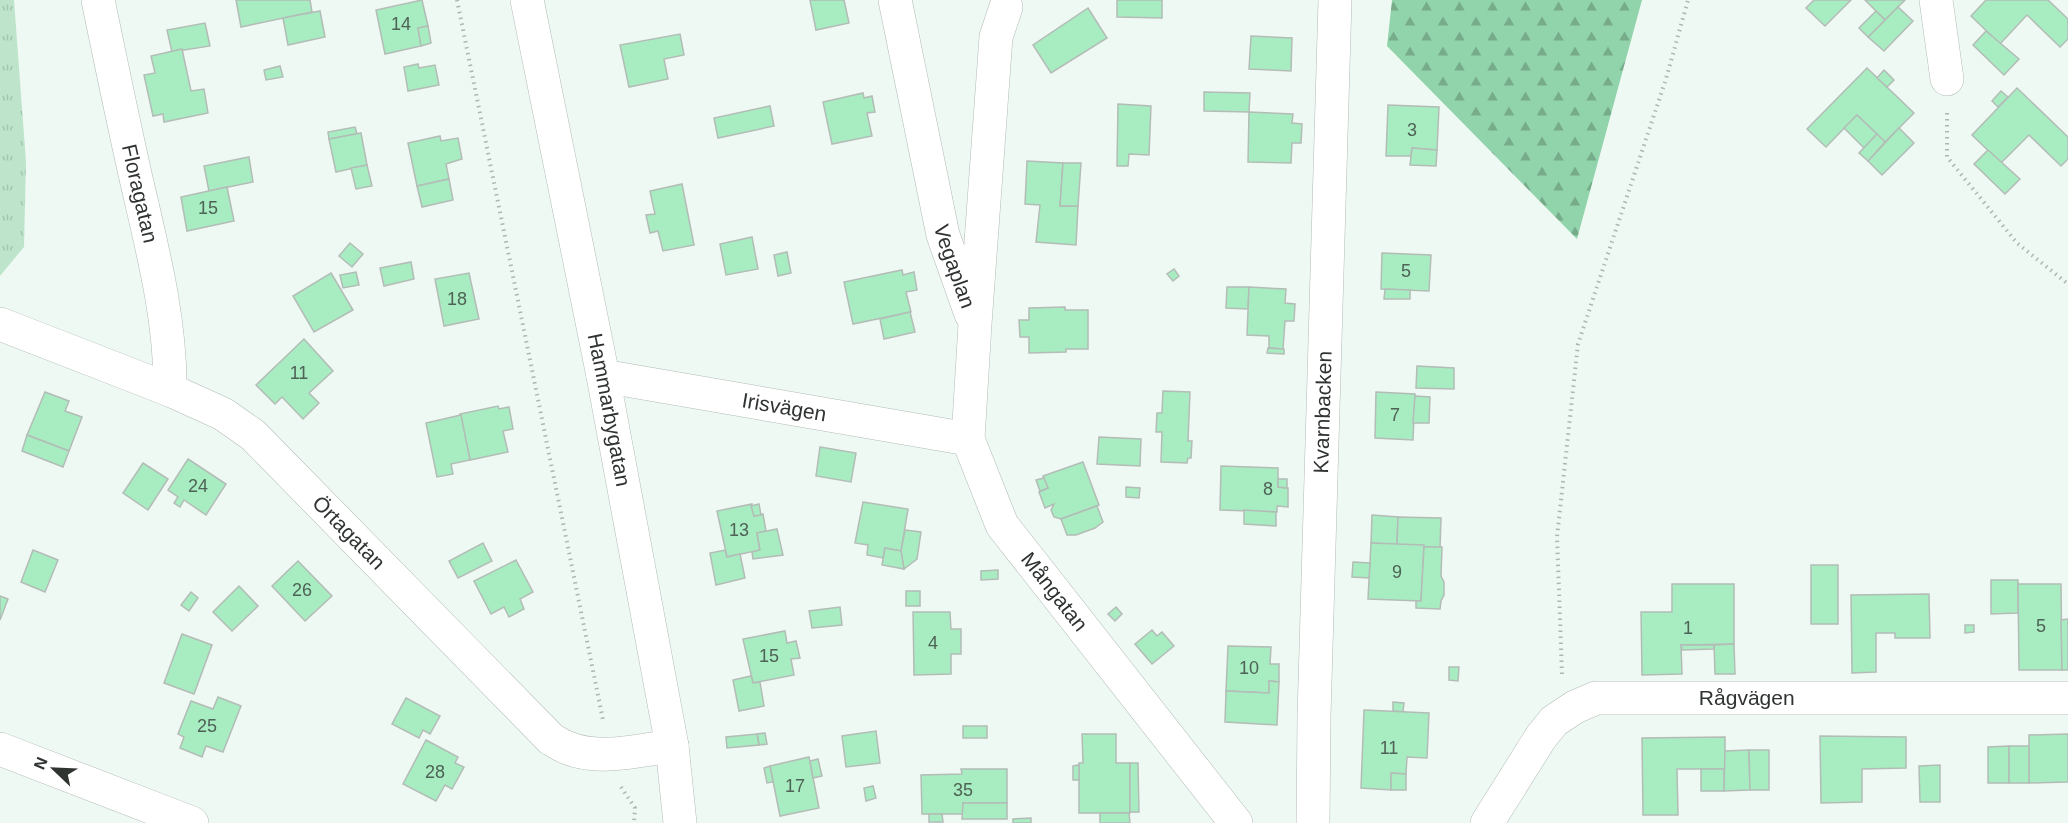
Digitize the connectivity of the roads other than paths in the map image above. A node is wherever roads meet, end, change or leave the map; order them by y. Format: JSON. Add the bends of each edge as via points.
{"nodes":[{"id":1,"x":98,"y":0,"type":"edge"},
{"id":2,"x":527,"y":0,"type":"edge"},
{"id":3,"x":895,"y":0,"type":"edge"},
{"id":4,"x":1335,"y":0,"type":"edge"},
{"id":5,"x":1936,"y":0,"type":"edge"},
{"id":6,"x":1009,"y":2,"type":"edge"},
{"id":7,"x":1947,"y":79,"type":"road end"},
{"id":8,"x":0,"y":324,"type":"edge"},
{"id":9,"x":975,"y":324,"type":"junction"},
{"id":10,"x":603,"y":376,"type":"junction"},
{"id":11,"x":170,"y":390,"type":"junction"},
{"id":12,"x":968,"y":439,"type":"junction"},
{"id":13,"x":2068,"y":698,"type":"edge"},
{"id":14,"x":672,"y":746,"type":"junction"},
{"id":15,"x":0,"y":749,"type":"edge"},
{"id":16,"x":192,"y":823,"type":"edge"},
{"id":17,"x":680,"y":823,"type":"edge"},
{"id":18,"x":1236,"y":823,"type":"edge"},
{"id":19,"x":1313,"y":823,"type":"edge"},
{"id":20,"x":1487,"y":823,"type":"edge"}],
"edges":[{"from":1,"to":11,"type":"street","name":"Floragatan","via":[[150,233],[171,358]]},
{"from":2,"to":10,"type":"street","name":"Hammarbygatan"},
{"from":3,"to":9,"type":"street","name":"Vegaplan","via":[[943,235]]},
{"from":4,"to":19,"type":"street","name":"Kvarnbacken"},
{"from":5,"to":7,"type":"street"},
{"from":6,"to":9,"type":"street","name":"Vegaplan","via":[[996,37]]},
{"from":8,"to":11,"type":"street","name":"Örtagatan"},
{"from":9,"to":12,"type":"street","name":"Mångatan"},
{"from":10,"to":12,"type":"street","name":"Irisvägen"},
{"from":10,"to":14,"type":"street","name":"Hammarbygatan"},
{"from":11,"to":14,"type":"street","name":"Örtagatan","via":[[223,414],[253,435],[551,739],[589,754]]},
{"from":12,"to":18,"type":"street","name":"Mångatan","via":[[1002,525]]},
{"from":13,"to":20,"type":"street","name":"Rågvägen","via":[[1596,698],[1554,721]]},
{"from":14,"to":17,"type":"street","name":"Hammarbygatan"},
{"from":15,"to":16,"type":"street"}]}
